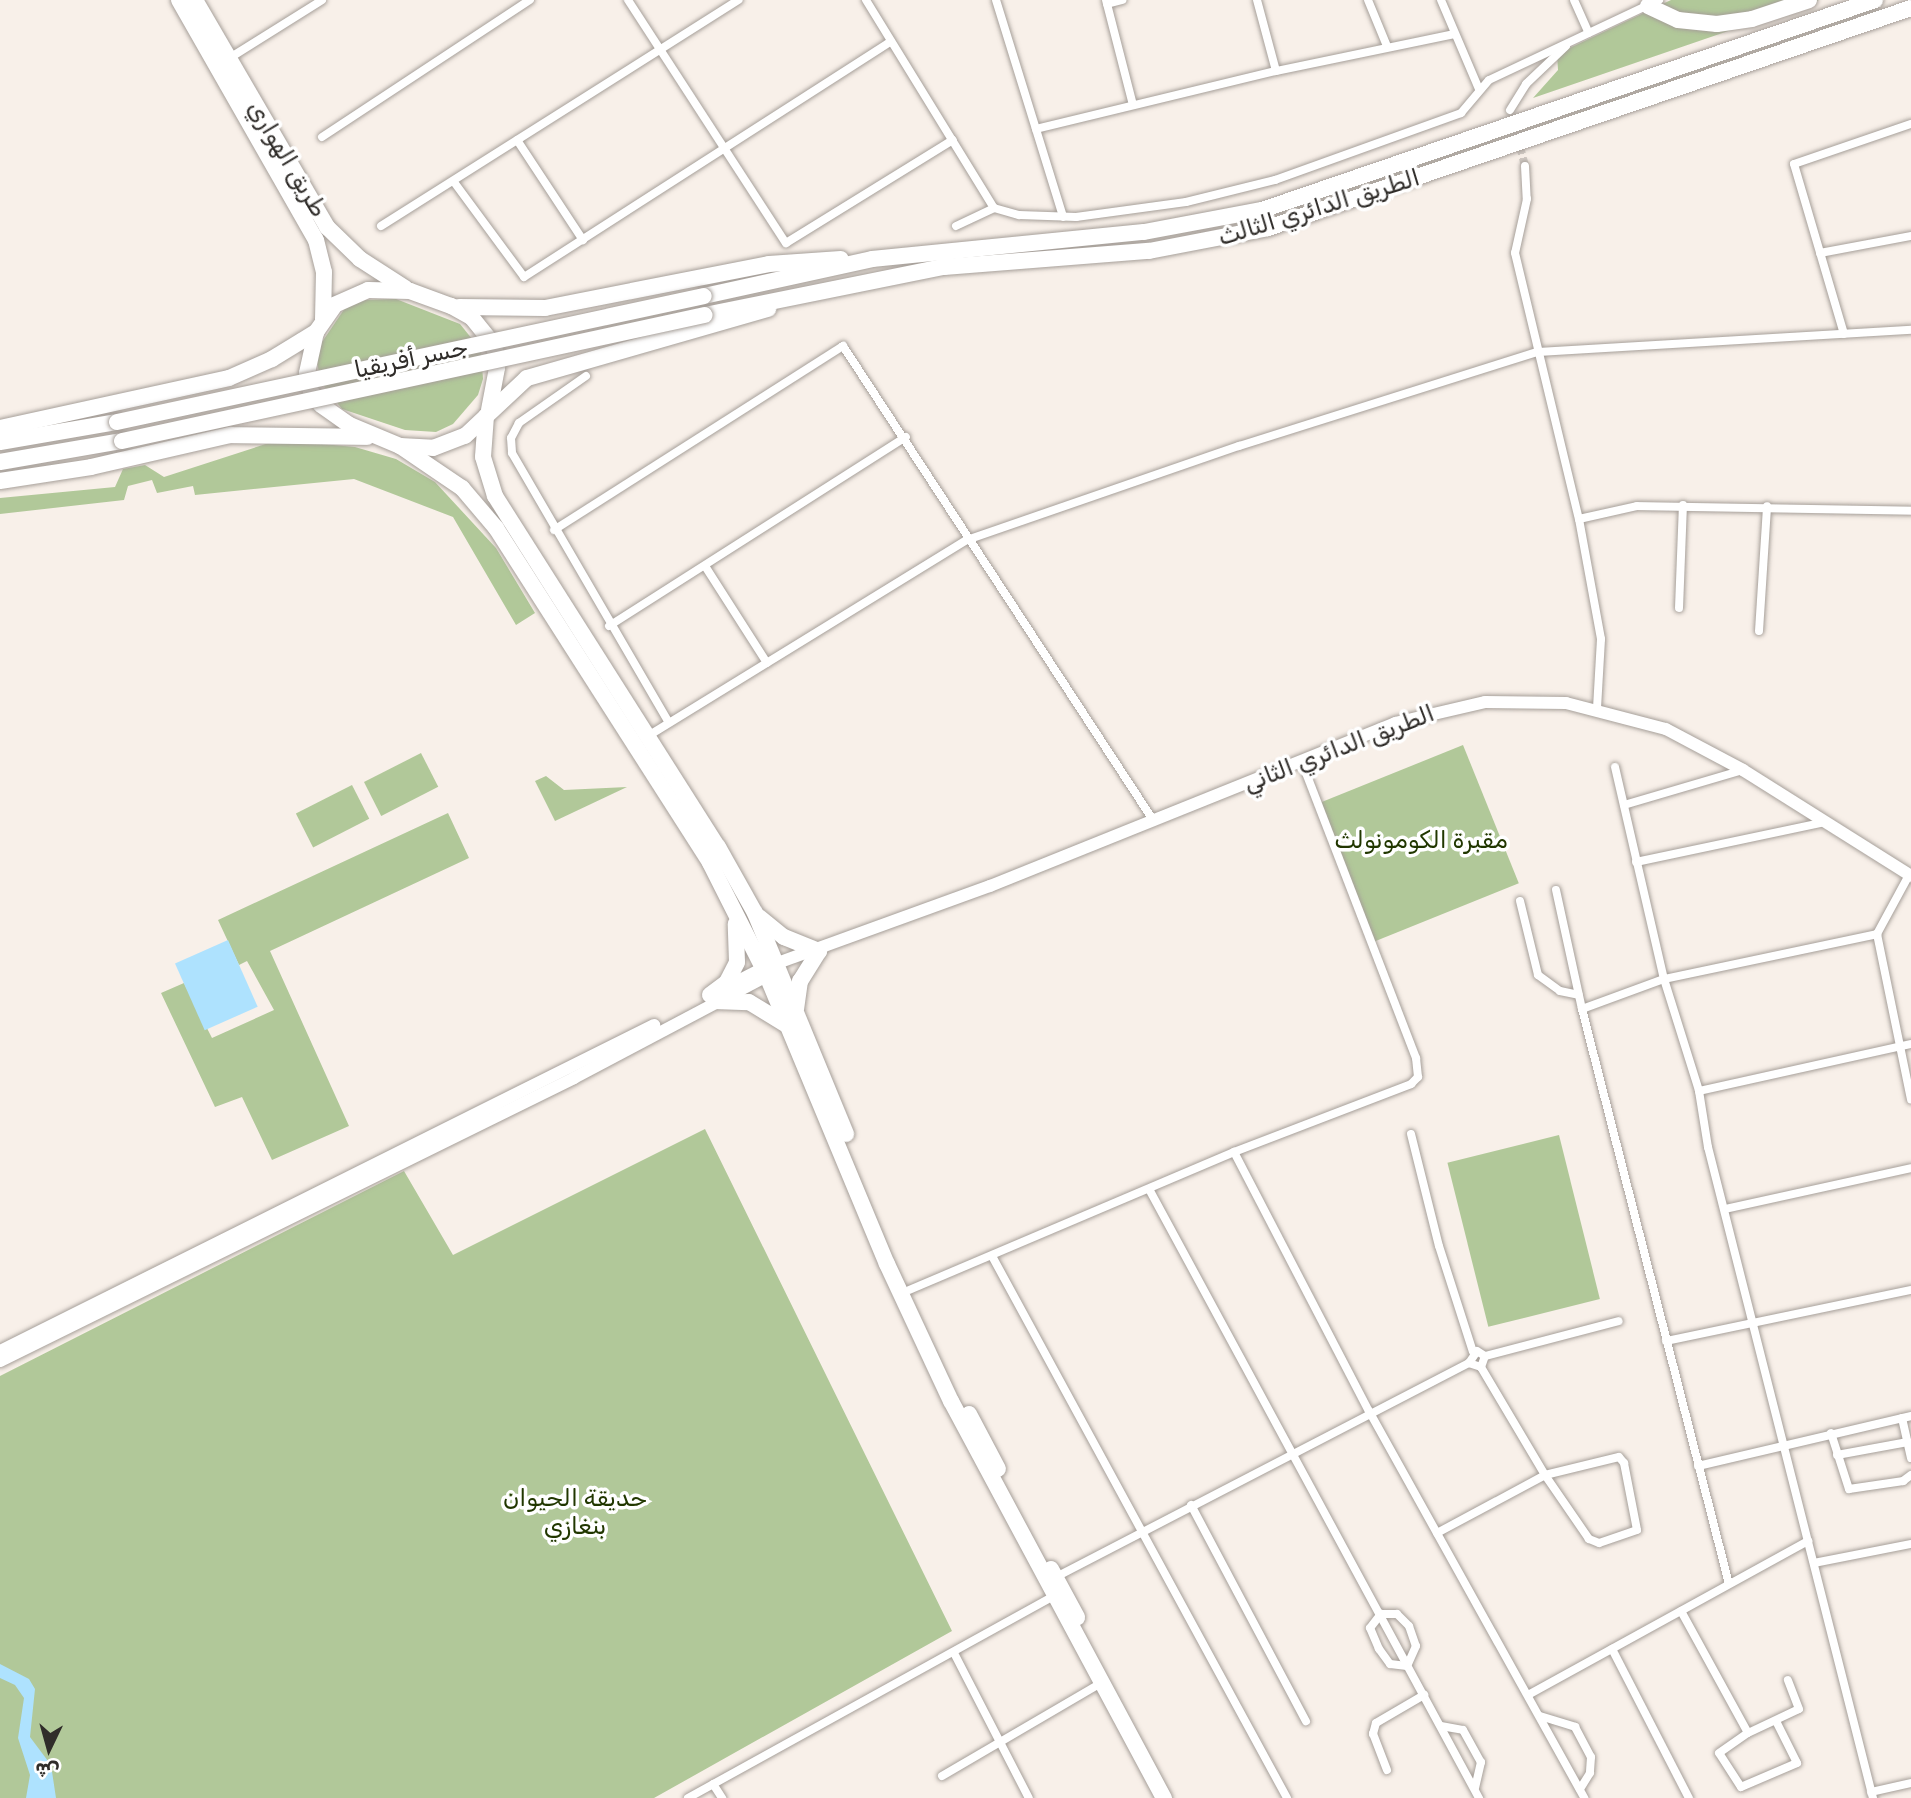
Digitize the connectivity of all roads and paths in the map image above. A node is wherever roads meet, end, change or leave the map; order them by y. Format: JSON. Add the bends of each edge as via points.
{"nodes":[{"id":1,"x":179,"y":0,"type":"edge"},
{"id":2,"x":195,"y":0,"type":"edge"},
{"id":3,"x":322,"y":0,"type":"edge"},
{"id":4,"x":530,"y":0,"type":"edge"},
{"id":5,"x":628,"y":0,"type":"edge"},
{"id":6,"x":739,"y":0,"type":"edge"},
{"id":7,"x":866,"y":0,"type":"edge"},
{"id":8,"x":996,"y":0,"type":"edge"},
{"id":9,"x":1122,"y":0,"type":"edge"},
{"id":10,"x":1257,"y":0,"type":"edge"},
{"id":11,"x":1368,"y":0,"type":"edge"},
{"id":12,"x":1441,"y":0,"type":"edge"},
{"id":13,"x":1574,"y":0,"type":"edge"},
{"id":14,"x":1809,"y":0,"type":"edge"},
{"id":15,"x":1875,"y":0,"type":"edge"},
{"id":16,"x":1106,"y":2,"type":"edge"},
{"id":17,"x":1655,"y":2,"type":"edge"},
{"id":18,"x":1907,"y":12,"type":"edge"},
{"id":19,"x":1589,"y":33,"type":"junction"},
{"id":20,"x":1454,"y":34,"type":"junction"},
{"id":21,"x":891,"y":41,"type":"junction"},
{"id":22,"x":1571,"y":41,"type":"junction"},
{"id":23,"x":1387,"y":46,"type":"junction"},
{"id":24,"x":661,"y":50,"type":"junction"},
{"id":25,"x":228,"y":58,"type":"junction"},
{"id":26,"x":1276,"y":71,"type":"junction"},
{"id":27,"x":1479,"y":89,"type":"junction"},
{"id":28,"x":1133,"y":105,"type":"junction"},
{"id":29,"x":1510,"y":110,"type":"dead end"},
{"id":30,"x":1911,"y":124,"type":"edge"},
{"id":31,"x":1036,"y":129,"type":"junction"},
{"id":32,"x":322,"y":136,"type":"dead end"},
{"id":33,"x":517,"y":140,"type":"junction"},
{"id":34,"x":953,"y":140,"type":"junction"},
{"id":35,"x":724,"y":148,"type":"junction"},
{"id":36,"x":1525,"y":166,"type":"tunnel mouth"},
{"id":37,"x":454,"y":182,"type":"junction"},
{"id":38,"x":994,"y":208,"type":"junction"},
{"id":39,"x":1063,"y":217,"type":"junction"},
{"id":40,"x":381,"y":226,"type":"dead end"},
{"id":41,"x":956,"y":226,"type":"dead end"},
{"id":42,"x":1911,"y":236,"type":"edge"},
{"id":43,"x":583,"y":240,"type":"junction"},
{"id":44,"x":1820,"y":253,"type":"junction"},
{"id":45,"x":872,"y":259,"type":"junction"},
{"id":46,"x":410,"y":291,"type":"junction"},
{"id":47,"x":807,"y":295,"type":"junction"},
{"id":48,"x":704,"y":296,"type":"joint"},
{"id":49,"x":451,"y":306,"type":"junction"},
{"id":50,"x":705,"y":315,"type":"joint"},
{"id":51,"x":320,"y":325,"type":"junction"},
{"id":52,"x":1911,"y":330,"type":"edge"},
{"id":53,"x":1844,"y":334,"type":"junction"},
{"id":54,"x":1538,"y":352,"type":"junction"},
{"id":55,"x":586,"y":376,"type":"dead end"},
{"id":56,"x":488,"y":413,"type":"junction"},
{"id":57,"x":0,"y":428,"type":"edge"},
{"id":58,"x":379,"y":438,"type":"junction"},
{"id":59,"x":906,"y":438,"type":"junction"},
{"id":60,"x":0,"y":442,"type":"edge"},
{"id":61,"x":400,"y":446,"type":"junction"},
{"id":62,"x":0,"y":462,"type":"edge"},
{"id":63,"x":0,"y":481,"type":"edge"},
{"id":64,"x":1684,"y":505,"type":"junction"},
{"id":65,"x":1767,"y":506,"type":"junction"},
{"id":66,"x":1911,"y":511,"type":"edge"},
{"id":67,"x":1579,"y":520,"type":"junction"},
{"id":68,"x":554,"y":530,"type":"junction"},
{"id":69,"x":967,"y":540,"type":"junction"},
{"id":70,"x":705,"y":566,"type":"junction"},
{"id":71,"x":1679,"y":608,"type":"dead end"},
{"id":72,"x":609,"y":626,"type":"junction"},
{"id":73,"x":1759,"y":631,"type":"dead end"},
{"id":74,"x":767,"y":663,"type":"junction"},
{"id":75,"x":1597,"y":708,"type":"junction"},
{"id":76,"x":669,"y":723,"type":"junction"},
{"id":77,"x":648,"y":736,"type":"junction"},
{"id":78,"x":1301,"y":762,"type":"junction"},
{"id":79,"x":1615,"y":767,"type":"dead end"},
{"id":80,"x":1743,"y":770,"type":"junction"},
{"id":81,"x":1624,"y":805,"type":"junction"},
{"id":82,"x":1153,"y":820,"type":"junction"},
{"id":83,"x":1828,"y":822,"type":"junction"},
{"id":84,"x":1636,"y":862,"type":"junction"},
{"id":85,"x":1910,"y":875,"type":"edge"},
{"id":86,"x":1556,"y":890,"type":"dead end"},
{"id":87,"x":1520,"y":901,"type":"dead end"},
{"id":88,"x":732,"y":904,"type":"junction"},
{"id":89,"x":755,"y":913,"type":"junction"},
{"id":90,"x":1877,"y":934,"type":"junction"},
{"id":91,"x":819,"y":951,"type":"junction"},
{"id":92,"x":771,"y":970,"type":"junction"},
{"id":93,"x":1664,"y":979,"type":"junction"},
{"id":94,"x":1579,"y":995,"type":"junction"},
{"id":95,"x":712,"y":998,"type":"junction"},
{"id":96,"x":1582,"y":1009,"type":"junction"},
{"id":97,"x":792,"y":1021,"type":"junction"},
{"id":98,"x":1911,"y":1044,"type":"edge"},
{"id":99,"x":1900,"y":1046,"type":"junction"},
{"id":100,"x":1699,"y":1091,"type":"junction"},
{"id":101,"x":1911,"y":1100,"type":"edge"},
{"id":102,"x":1411,"y":1134,"type":"dead end"},
{"id":103,"x":1234,"y":1152,"type":"junction"},
{"id":104,"x":1911,"y":1168,"type":"edge"},
{"id":105,"x":1149,"y":1189,"type":"junction"},
{"id":106,"x":1725,"y":1209,"type":"junction"},
{"id":107,"x":992,"y":1256,"type":"junction"},
{"id":108,"x":909,"y":1290,"type":"junction"},
{"id":109,"x":1911,"y":1290,"type":"edge"},
{"id":110,"x":1619,"y":1321,"type":"dead end"},
{"id":111,"x":1752,"y":1322,"type":"junction"},
{"id":112,"x":1666,"y":1341,"type":"junction"},
{"id":113,"x":0,"y":1351,"type":"edge"},
{"id":114,"x":1473,"y":1352,"type":"junction"},
{"id":115,"x":1485,"y":1356,"type":"junction"},
{"id":116,"x":0,"y":1362,"type":"edge"},
{"id":117,"x":1469,"y":1363,"type":"junction"},
{"id":118,"x":1481,"y":1367,"type":"junction"},
{"id":119,"x":1369,"y":1411,"type":"junction"},
{"id":120,"x":1907,"y":1417,"type":"edge"},
{"id":121,"x":1831,"y":1433,"type":"junction"},
{"id":122,"x":1908,"y":1442,"type":"junction"},
{"id":123,"x":1783,"y":1444,"type":"junction"},
{"id":124,"x":1292,"y":1451,"type":"junction"},
{"id":125,"x":1837,"y":1455,"type":"junction"},
{"id":126,"x":1911,"y":1458,"type":"edge"},
{"id":127,"x":1698,"y":1466,"type":"junction"},
{"id":128,"x":1545,"y":1475,"type":"junction"},
{"id":129,"x":1911,"y":1475,"type":"edge"},
{"id":130,"x":1191,"y":1505,"type":"junction"},
{"id":131,"x":1143,"y":1531,"type":"junction"},
{"id":132,"x":1437,"y":1533,"type":"junction"},
{"id":133,"x":1808,"y":1541,"type":"junction"},
{"id":134,"x":1911,"y":1544,"type":"edge"},
{"id":135,"x":1814,"y":1563,"type":"junction"},
{"id":136,"x":1729,"y":1584,"type":"junction"},
{"id":137,"x":1055,"y":1586,"type":"junction"},
{"id":138,"x":1681,"y":1611,"type":"junction"},
{"id":139,"x":1381,"y":1614,"type":"junction"},
{"id":140,"x":1612,"y":1649,"type":"junction"},
{"id":141,"x":954,"y":1653,"type":"junction"},
{"id":142,"x":1407,"y":1666,"type":"junction"},
{"id":143,"x":1788,"y":1680,"type":"dead end"},
{"id":144,"x":1101,"y":1683,"type":"junction"},
{"id":145,"x":1424,"y":1695,"type":"junction"},
{"id":146,"x":1528,"y":1695,"type":"junction"},
{"id":147,"x":1540,"y":1716,"type":"junction"},
{"id":148,"x":1306,"y":1721,"type":"dead end"},
{"id":149,"x":1776,"y":1721,"type":"junction"},
{"id":150,"x":1441,"y":1726,"type":"junction"},
{"id":151,"x":1748,"y":1733,"type":"junction"},
{"id":152,"x":1001,"y":1740,"type":"junction"},
{"id":153,"x":1387,"y":1770,"type":"dead end"},
{"id":154,"x":942,"y":1776,"type":"dead end"},
{"id":155,"x":1911,"y":1783,"type":"edge"},
{"id":156,"x":713,"y":1784,"type":"junction"},
{"id":157,"x":1475,"y":1788,"type":"junction"},
{"id":158,"x":1580,"y":1789,"type":"junction"},
{"id":159,"x":1872,"y":1795,"type":"edge"},
{"id":160,"x":688,"y":1798,"type":"edge"},
{"id":161,"x":722,"y":1798,"type":"edge"},
{"id":162,"x":1029,"y":1798,"type":"edge"},
{"id":163,"x":1164,"y":1798,"type":"edge"},
{"id":164,"x":1175,"y":1798,"type":"edge"},
{"id":165,"x":1287,"y":1798,"type":"edge"},
{"id":166,"x":1479,"y":1798,"type":"edge"},
{"id":167,"x":1584,"y":1798,"type":"edge"},
{"id":168,"x":1689,"y":1798,"type":"edge"}],
"edges":[{"from":1,"to":51,"type":"highway","name":"طريق الهواري","via":[[316,240],[324,272]]},
{"from":2,"to":25,"type":"highway","name":"طريق الهواري"},
{"from":3,"to":25,"type":"street"},
{"from":4,"to":32,"type":"street"},
{"from":5,"to":24,"type":"street"},
{"from":6,"to":24,"type":"street"},
{"from":7,"to":21,"type":"street"},
{"from":8,"to":31,"type":"street"},
{"from":9,"to":16,"type":"street"},
{"from":10,"to":26,"type":"street"},
{"from":11,"to":23,"type":"street"},
{"from":12,"to":20,"type":"street"},
{"from":13,"to":19,"type":"street"},
{"from":14,"to":17,"type":"highway","via":[[1752,19],[1717,24],[1678,20]]},
{"from":15,"to":45,"type":"highway","name":"الطريق الدائري الثالث","via":[[1262,209],[1144,232]]},
{"from":16,"to":28,"type":"street"},
{"from":17,"to":19,"type":"street"},
{"from":18,"to":47,"type":"highway","name":"الطريق الدائري الثالث","via":[[1268,228],[1149,251],[943,267]]},
{"from":19,"to":22,"type":"street"},
{"from":20,"to":23,"type":"street"},
{"from":20,"to":27,"type":"street"},
{"from":21,"to":34,"type":"street"},
{"from":21,"to":35,"type":"street"},
{"from":22,"to":27,"type":"street","via":[[1494,77]]},
{"from":22,"to":29,"type":"street","via":[[1526,85]]},
{"from":23,"to":26,"type":"street"},
{"from":24,"to":33,"type":"street"},
{"from":24,"to":35,"type":"street"},
{"from":25,"to":46,"type":"highway","name":"طريق الهواري","via":[[327,227],[360,259]]},
{"from":26,"to":28,"type":"street"},
{"from":27,"to":39,"type":"street","via":[[1469,107],[1457,115],[1275,180],[1186,202]]},
{"from":28,"to":31,"type":"street"},
{"from":30,"to":44,"type":"street","via":[[1794,164]]},
{"from":31,"to":39,"type":"street"},
{"from":33,"to":37,"type":"street"},
{"from":33,"to":43,"type":"street"},
{"from":34,"to":35,"type":"street","via":[[786,243]]},
{"from":34,"to":38,"type":"street"},
{"from":35,"to":43,"type":"street"},
{"from":36,"to":54,"type":"street","via":[[1527,199],[1515,253]]},
{"from":37,"to":40,"type":"street"},
{"from":37,"to":43,"type":"street","via":[[524,277]]},
{"from":38,"to":39,"type":"street","via":[[1018,215]]},
{"from":38,"to":41,"type":"street"},
{"from":42,"to":44,"type":"street"},
{"from":44,"to":53,"type":"street"},
{"from":45,"to":48,"type":"highway","name":"الطريق الدائري الثالث"},
{"from":45,"to":49,"type":"highway","via":[[769,264],[545,308]]},
{"from":46,"to":49,"type":"highway"},
{"from":46,"to":51,"type":"highway","via":[[368,289],[335,305]]},
{"from":47,"to":50,"type":"highway","name":"الطريق الدائري الثالث"},
{"from":47,"to":56,"type":"highway","via":[[717,327],[554,368],[527,378]]},
{"from":48,"to":60,"type":"highway","name":"جسر أفريقيا","bridge":true,"via":[[117,422]]},
{"from":49,"to":56,"type":"highway","via":[[471,317],[494,345],[497,368]]},
{"from":50,"to":62,"type":"highway","name":"جسر أفريقيا","bridge":true,"via":[[122,441]]},
{"from":51,"to":57,"type":"highway","via":[[272,359],[229,378]]},
{"from":51,"to":58,"type":"highway","via":[[307,373],[311,392],[334,416]]},
{"from":52,"to":53,"type":"street"},
{"from":53,"to":54,"type":"street"},
{"from":54,"to":67,"type":"street"},
{"from":54,"to":69,"type":"street","via":[[1239,446]]},
{"from":55,"to":68,"type":"street","via":[[519,423],[511,438],[515,461]]},
{"from":56,"to":61,"type":"highway","via":[[450,444],[433,449]]},
{"from":56,"to":77,"type":"highway","via":[[482,457],[495,496]]},
{"from":58,"to":61,"type":"highway"},
{"from":58,"to":63,"type":"highway","via":[[230,435],[91,467]]},
{"from":59,"to":68,"type":"street","via":[[847,349],[838,347]]},
{"from":59,"to":69,"type":"street"},
{"from":59,"to":70,"type":"street"},
{"from":61,"to":88,"type":"highway","via":[[462,488],[496,528],[694,834]]},
{"from":64,"to":65,"type":"street"},
{"from":64,"to":67,"type":"street","via":[[1637,506]]},
{"from":64,"to":71,"type":"street"},
{"from":65,"to":66,"type":"street"},
{"from":65,"to":73,"type":"street"},
{"from":67,"to":75,"type":"street","via":[[1601,639]]},
{"from":68,"to":72,"type":"street"},
{"from":69,"to":74,"type":"street"},
{"from":69,"to":82,"type":"street"},
{"from":70,"to":72,"type":"street"},
{"from":70,"to":74,"type":"street"},
{"from":72,"to":76,"type":"street"},
{"from":74,"to":76,"type":"street"},
{"from":75,"to":78,"type":"main road","name":"الطريق الدائري الثاني","via":[[1527,700],[1485,702],[1395,723]]},
{"from":75,"to":80,"type":"main road","name":"الطريق الدائري الثاني","via":[[1666,729]]},
{"from":76,"to":77,"type":"street"},
{"from":77,"to":89,"type":"highway"},
{"from":78,"to":82,"type":"main road","name":"الطريق الدائري الثاني"},
{"from":78,"to":103,"type":"street","via":[[1420,1070],[1411,1084]]},
{"from":79,"to":81,"type":"street"},
{"from":80,"to":81,"type":"street"},
{"from":80,"to":83,"type":"main road","name":"الطريق الدائري الثاني"},
{"from":81,"to":84,"type":"street"},
{"from":82,"to":91,"type":"main road","name":"الطريق الدائري الثاني"},
{"from":83,"to":84,"type":"street"},
{"from":83,"to":85,"type":"main road","name":"الطريق الدائري الثاني"},
{"from":84,"to":93,"type":"street"},
{"from":85,"to":90,"type":"street"},
{"from":86,"to":94,"type":"street"},
{"from":87,"to":94,"type":"street","via":[[1538,975],[1560,991]]},
{"from":88,"to":92,"type":"highway"},
{"from":88,"to":95,"type":"highway","via":[[739,939],[737,962]]},
{"from":89,"to":91,"type":"highway","via":[[784,937]]},
{"from":89,"to":92,"type":"highway"},
{"from":90,"to":93,"type":"street"},
{"from":90,"to":99,"type":"street"},
{"from":91,"to":92,"type":"main road","name":"الطريق الدائري الثاني"},
{"from":91,"to":97,"type":"highway","via":[[800,981]]},
{"from":92,"to":95,"type":"main road","name":"الطريق الدائري الثاني"},
{"from":92,"to":97,"type":"highway"},
{"from":93,"to":96,"type":"street"},
{"from":93,"to":100,"type":"street"},
{"from":94,"to":96,"type":"street"},
{"from":95,"to":97,"type":"highway","via":[[764,1007]]},
{"from":95,"to":113,"type":"main road"},
{"from":95,"to":116,"type":"main road","via":[[574,1078]]},
{"from":96,"to":112,"type":"street"},
{"from":97,"to":108,"type":"highway"},
{"from":97,"to":137,"type":"highway","via":[[915,1326]]},
{"from":98,"to":99,"type":"street"},
{"from":99,"to":100,"type":"street"},
{"from":99,"to":101,"type":"street"},
{"from":100,"to":106,"type":"street"},
{"from":102,"to":114,"type":"street"},
{"from":103,"to":105,"type":"street"},
{"from":103,"to":119,"type":"street"},
{"from":104,"to":106,"type":"street"},
{"from":105,"to":107,"type":"street"},
{"from":105,"to":124,"type":"street"},
{"from":106,"to":111,"type":"street"},
{"from":107,"to":108,"type":"street"},
{"from":107,"to":131,"type":"street"},
{"from":108,"to":137,"type":"highway"},
{"from":109,"to":111,"type":"street"},
{"from":110,"to":115,"type":"street"},
{"from":111,"to":112,"type":"street"},
{"from":111,"to":123,"type":"street"},
{"from":112,"to":127,"type":"street"},
{"from":114,"to":115,"type":"street"},
{"from":114,"to":117,"type":"street"},
{"from":115,"to":118,"type":"street"},
{"from":117,"to":118,"type":"street"},
{"from":117,"to":119,"type":"street"},
{"from":118,"to":128,"type":"street"},
{"from":119,"to":124,"type":"street"},
{"from":119,"to":132,"type":"street"},
{"from":120,"to":121,"type":"street"},
{"from":120,"to":122,"type":"street"},
{"from":121,"to":123,"type":"street"},
{"from":121,"to":125,"type":"street"},
{"from":122,"to":125,"type":"street"},
{"from":122,"to":126,"type":"street"},
{"from":123,"to":127,"type":"street"},
{"from":123,"to":133,"type":"street"},
{"from":124,"to":130,"type":"street"},
{"from":124,"to":139,"type":"street"},
{"from":125,"to":129,"type":"street","via":[[1846,1486],[1853,1490],[1903,1481]]},
{"from":127,"to":136,"type":"street"},
{"from":128,"to":128,"type":"street","via":[[1592,1541],[1600,1543],[1637,1530],[1621,1458]]},
{"from":128,"to":132,"type":"street"},
{"from":130,"to":131,"type":"street"},
{"from":130,"to":148,"type":"street"},
{"from":131,"to":137,"type":"street"},
{"from":131,"to":165,"type":"street"},
{"from":132,"to":146,"type":"street"},
{"from":133,"to":135,"type":"street"},
{"from":133,"to":136,"type":"street"},
{"from":134,"to":135,"type":"street"},
{"from":135,"to":159,"type":"street"},
{"from":136,"to":138,"type":"street"},
{"from":137,"to":141,"type":"street"},
{"from":137,"to":144,"type":"highway"},
{"from":137,"to":164,"type":"highway"},
{"from":138,"to":140,"type":"street"},
{"from":138,"to":151,"type":"street"},
{"from":139,"to":142,"type":"street"},
{"from":139,"to":142,"type":"street","via":[[1397,1614],[1409,1626],[1416,1646]]},
{"from":139,"to":142,"type":"street","via":[[1370,1628],[1379,1648],[1390,1664]]},
{"from":140,"to":146,"type":"street"},
{"from":140,"to":168,"type":"street"},
{"from":141,"to":152,"type":"street"},
{"from":141,"to":156,"type":"street"},
{"from":142,"to":145,"type":"street"},
{"from":143,"to":149,"type":"street","via":[[1800,1707]]},
{"from":144,"to":152,"type":"street"},
{"from":144,"to":163,"type":"highway"},
{"from":145,"to":150,"type":"street"},
{"from":145,"to":153,"type":"street","via":[[1376,1723],[1373,1734]]},
{"from":146,"to":147,"type":"street"},
{"from":147,"to":158,"type":"street"},
{"from":147,"to":158,"type":"street","via":[[1575,1727],[1591,1757],[1590,1773]]},
{"from":149,"to":151,"type":"street"},
{"from":149,"to":151,"type":"street","via":[[1797,1763],[1744,1788],[1719,1755]]},
{"from":150,"to":157,"type":"street"},
{"from":150,"to":157,"type":"street","via":[[1463,1730],[1481,1762]]},
{"from":152,"to":154,"type":"street"},
{"from":152,"to":162,"type":"street"},
{"from":155,"to":159,"type":"street"},
{"from":156,"to":160,"type":"street"},
{"from":156,"to":161,"type":"street"},
{"from":157,"to":166,"type":"street"},
{"from":158,"to":167,"type":"street"}]}
